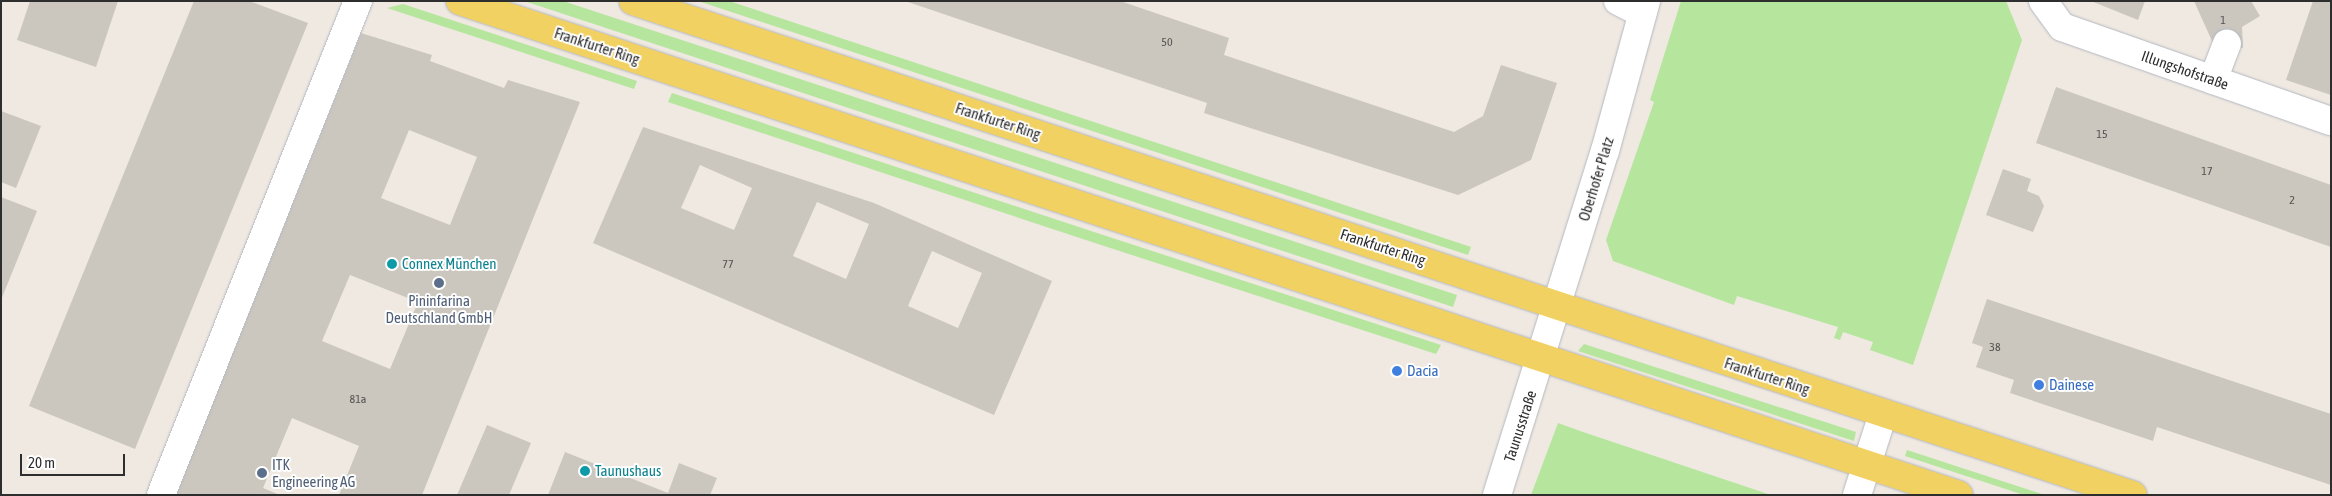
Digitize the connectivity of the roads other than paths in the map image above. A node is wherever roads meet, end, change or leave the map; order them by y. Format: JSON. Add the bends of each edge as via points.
{"nodes":[{"id":1,"x":358,"y":1,"type":"edge"},
{"id":2,"x":460,"y":1,"type":"edge"},
{"id":3,"x":633,"y":1,"type":"edge"},
{"id":4,"x":1618,"y":1,"type":"edge"},
{"id":5,"x":2045,"y":5,"type":"edge"},
{"id":6,"x":1644,"y":7,"type":"edge"},
{"id":7,"x":2227,"y":44,"type":"dead end"},
{"id":8,"x":2212,"y":80,"type":"junction"},
{"id":9,"x":2331,"y":120,"type":"edge"},
{"id":10,"x":1557,"y":306,"type":"junction"},
{"id":11,"x":1542,"y":356,"type":"junction"},
{"id":12,"x":1883,"y":414,"type":"junction"},
{"id":13,"x":1866,"y":464,"type":"junction"},
{"id":14,"x":161,"y":495,"type":"edge"},
{"id":15,"x":1497,"y":495,"type":"edge"},
{"id":16,"x":1857,"y":495,"type":"edge"},
{"id":17,"x":1959,"y":495,"type":"edge"},
{"id":18,"x":2133,"y":495,"type":"edge"}],
"edges":[{"from":1,"to":14,"type":"street"},
{"from":2,"to":11,"type":"main road","name":"Frankfurter Ring"},
{"from":3,"to":10,"type":"main road","name":"Frankfurter Ring"},
{"from":4,"to":6,"type":"street"},
{"from":5,"to":8,"type":"street","name":"Illungshofstraße","via":[[2062,27]]},
{"from":6,"to":10,"type":"street","name":"Oberhofer Platz"},
{"from":7,"to":8,"type":"street"},
{"from":8,"to":9,"type":"street","name":"Illungshofstraße"},
{"from":10,"to":11,"type":"street","name":"Oberhofer Platz"},
{"from":10,"to":12,"type":"main road","name":"Frankfurter Ring"},
{"from":11,"to":13,"type":"main road","name":"Frankfurter Ring"},
{"from":11,"to":15,"type":"street","name":"Taunusstraße"},
{"from":12,"to":13,"type":"street"},
{"from":12,"to":18,"type":"main road","name":"Frankfurter Ring"},
{"from":13,"to":16,"type":"street"},
{"from":13,"to":17,"type":"main road","name":"Frankfurter Ring"}]}
